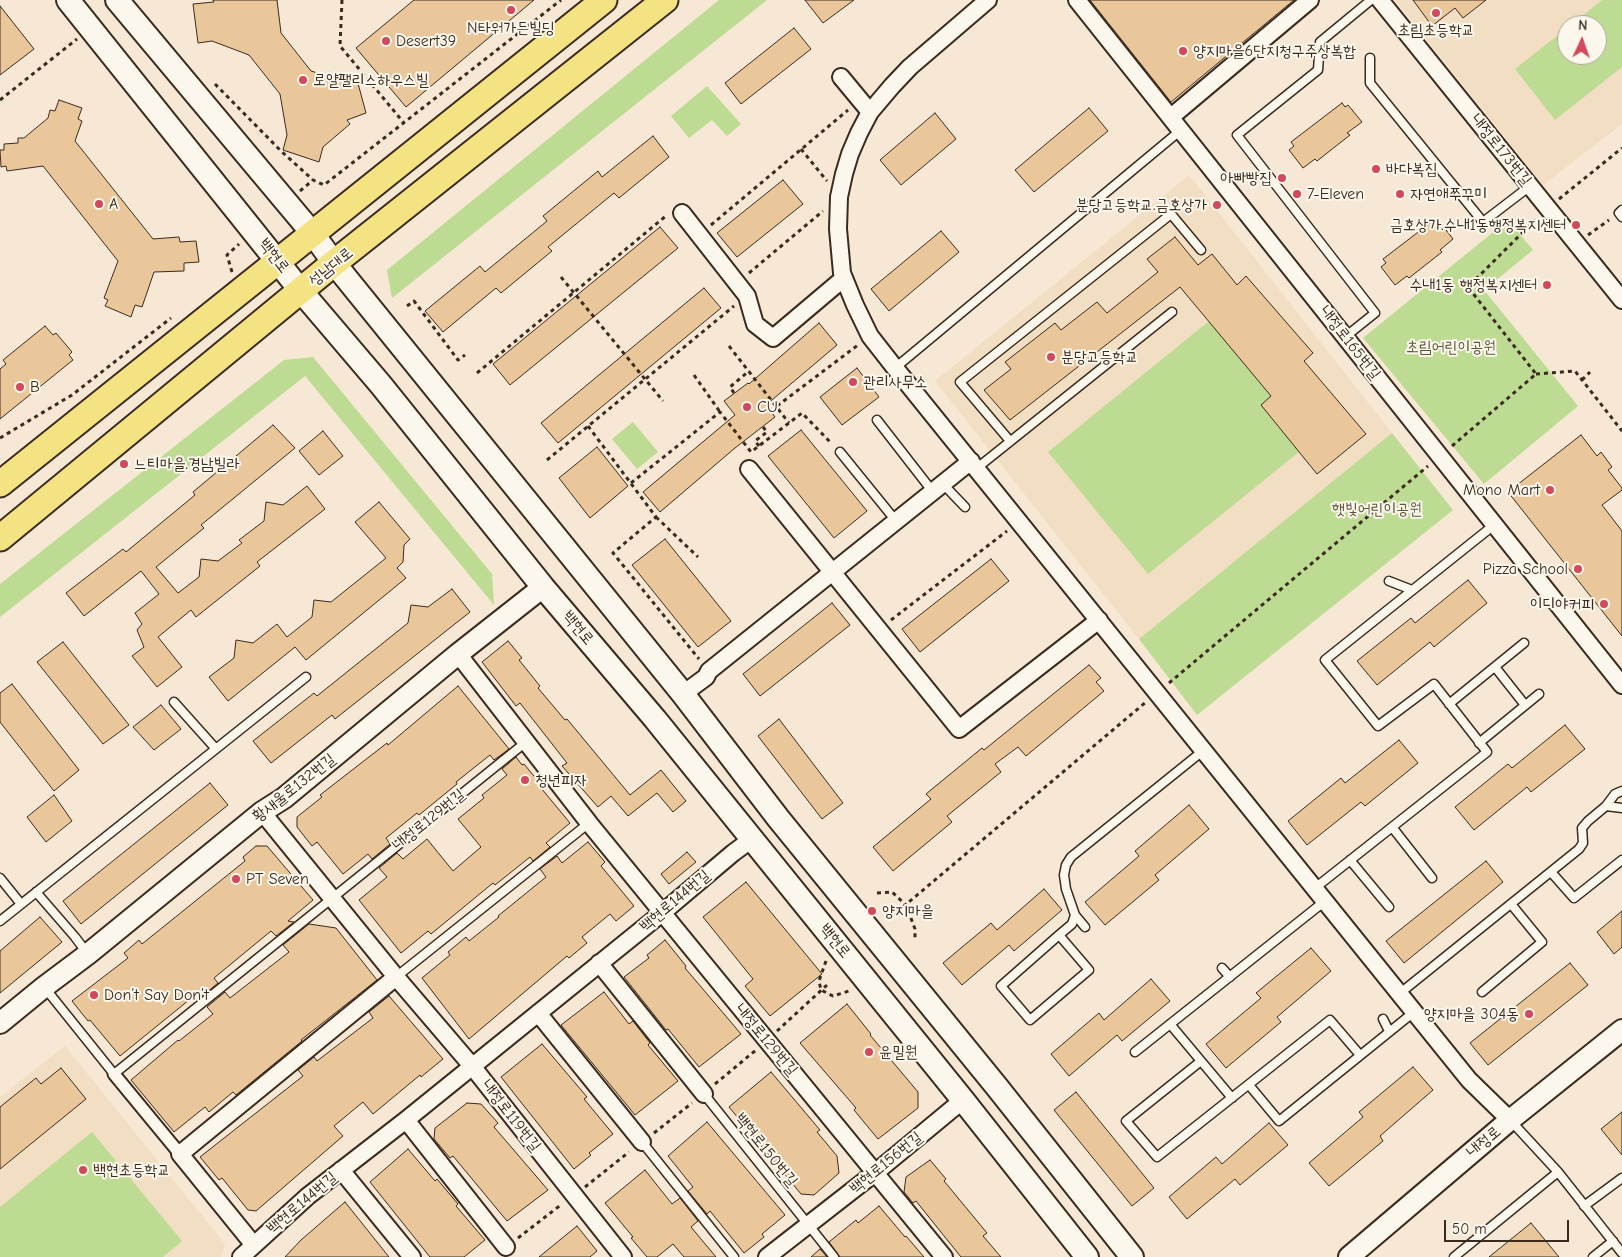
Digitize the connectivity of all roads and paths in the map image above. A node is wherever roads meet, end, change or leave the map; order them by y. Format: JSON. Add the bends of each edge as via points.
{"nodes":[{"id":1,"x":68,"y":0,"type":"edge"},
{"id":2,"x":342,"y":0,"type":"edge"},
{"id":3,"x":560,"y":0,"type":"edge"},
{"id":4,"x":604,"y":0,"type":"edge"},
{"id":5,"x":665,"y":0,"type":"edge"},
{"id":6,"x":988,"y":0,"type":"edge"},
{"id":7,"x":1077,"y":0,"type":"edge"},
{"id":8,"x":1310,"y":0,"type":"edge"},
{"id":9,"x":1371,"y":0,"type":"edge"},
{"id":10,"x":1380,"y":0,"type":"edge"},
{"id":11,"x":121,"y":1,"type":"edge"},
{"id":12,"x":90,"y":28,"type":"junction"},
{"id":13,"x":1370,"y":58,"type":"dead end"},
{"id":14,"x":841,"y":76,"type":"dead end"},
{"id":15,"x":213,"y":82,"type":"dead end"},
{"id":16,"x":0,"y":100,"type":"edge"},
{"id":17,"x":865,"y":106,"type":"junction"},
{"id":18,"x":404,"y":123,"type":"junction"},
{"id":19,"x":1176,"y":124,"type":"junction"},
{"id":20,"x":1622,"y":148,"type":"edge"},
{"id":21,"x":801,"y":149,"type":"junction"},
{"id":22,"x":313,"y":180,"type":"junction"},
{"id":23,"x":1530,"y":186,"type":"junction"},
{"id":24,"x":839,"y":197,"type":"junction"},
{"id":25,"x":286,"y":202,"type":"junction"},
{"id":26,"x":1548,"y":208,"type":"junction"},
{"id":27,"x":675,"y":213,"type":"joint"},
{"id":28,"x":1621,"y":213,"type":"edge"},
{"id":29,"x":254,"y":230,"type":"junction"},
{"id":30,"x":313,"y":234,"type":"junction"},
{"id":31,"x":699,"y":236,"type":"junction"},
{"id":32,"x":1582,"y":240,"type":"dead end"},
{"id":33,"x":1201,"y":250,"type":"dead end"},
{"id":34,"x":279,"y":261,"type":"junction"},
{"id":35,"x":334,"y":263,"type":"junction"},
{"id":36,"x":224,"y":277,"type":"dead end"},
{"id":37,"x":561,"y":277,"type":"dead end"},
{"id":38,"x":844,"y":278,"type":"junction"},
{"id":39,"x":742,"y":290,"type":"junction"},
{"id":40,"x":301,"y":291,"type":"junction"},
{"id":41,"x":574,"y":292,"type":"junction"},
{"id":42,"x":1622,"y":300,"type":"edge"},
{"id":43,"x":407,"y":306,"type":"dead end"},
{"id":44,"x":179,"y":312,"type":"dead end"},
{"id":45,"x":1172,"y":312,"type":"dead end"},
{"id":46,"x":870,"y":336,"type":"junction"},
{"id":47,"x":1345,"y":337,"type":"junction"},
{"id":48,"x":729,"y":346,"type":"dead end"},
{"id":49,"x":465,"y":355,"type":"dead end"},
{"id":50,"x":895,"y":368,"type":"junction"},
{"id":51,"x":749,"y":371,"type":"junction"},
{"id":52,"x":1590,"y":372,"type":"dead end"},
{"id":53,"x":478,"y":373,"type":"dead end"},
{"id":54,"x":1536,"y":374,"type":"junction"},
{"id":55,"x":694,"y":376,"type":"dead end"},
{"id":56,"x":645,"y":379,"type":"junction"},
{"id":57,"x":1582,"y":380,"type":"junction"},
{"id":58,"x":734,"y":393,"type":"dead end"},
{"id":59,"x":663,"y":401,"type":"dead end"},
{"id":60,"x":777,"y":406,"type":"junction"},
{"id":61,"x":720,"y":412,"type":"junction"},
{"id":62,"x":877,"y":420,"type":"dead end"},
{"id":63,"x":789,"y":423,"type":"junction"},
{"id":64,"x":588,"y":426,"type":"junction"},
{"id":65,"x":763,"y":427,"type":"dead end"},
{"id":66,"x":1622,"y":431,"type":"edge"},
{"id":67,"x":0,"y":438,"type":"edge"},
{"id":68,"x":1010,"y":441,"type":"junction"},
{"id":69,"x":759,"y":446,"type":"junction"},
{"id":70,"x":840,"y":452,"type":"joint"},
{"id":71,"x":1440,"y":456,"type":"junction"},
{"id":72,"x":546,"y":460,"type":"dead end"},
{"id":73,"x":974,"y":464,"type":"junction"},
{"id":74,"x":748,"y":469,"type":"dead end"},
{"id":75,"x":0,"y":484,"type":"edge"},
{"id":76,"x":631,"y":484,"type":"junction"},
{"id":77,"x":938,"y":488,"type":"junction"},
{"id":78,"x":965,"y":507,"type":"dead end"},
{"id":79,"x":656,"y":517,"type":"junction"},
{"id":80,"x":1020,"y":521,"type":"junction"},
{"id":81,"x":896,"y":522,"type":"junction"},
{"id":82,"x":1494,"y":525,"type":"junction"},
{"id":83,"x":0,"y":538,"type":"edge"},
{"id":84,"x":698,"y":557,"type":"dead end"},
{"id":85,"x":833,"y":572,"type":"junction"},
{"id":86,"x":1389,"y":581,"type":"dead end"},
{"id":87,"x":543,"y":587,"type":"junction"},
{"id":88,"x":1412,"y":590,"type":"junction"},
{"id":89,"x":1099,"y":620,"type":"junction"},
{"id":90,"x":879,"y":629,"type":"junction"},
{"id":91,"x":1524,"y":643,"type":"dead end"},
{"id":92,"x":458,"y":654,"type":"junction"},
{"id":93,"x":1495,"y":667,"type":"junction"},
{"id":94,"x":709,"y":671,"type":"junction"},
{"id":95,"x":306,"y":677,"type":"dead end"},
{"id":96,"x":1622,"y":685,"type":"edge"},
{"id":97,"x":1158,"y":692,"type":"junction"},
{"id":98,"x":683,"y":694,"type":"junction"},
{"id":99,"x":1539,"y":694,"type":"dead end"},
{"id":100,"x":174,"y":702,"type":"dead end"},
{"id":101,"x":1450,"y":704,"type":"junction"},
{"id":102,"x":1525,"y":705,"type":"junction"},
{"id":103,"x":526,"y":742,"type":"junction"},
{"id":104,"x":1479,"y":743,"type":"junction"},
{"id":105,"x":216,"y":749,"type":"junction"},
{"id":106,"x":1204,"y":750,"type":"junction"},
{"id":107,"x":1622,"y":790,"type":"edge"},
{"id":108,"x":1606,"y":806,"type":"junction"},
{"id":109,"x":1622,"y":808,"type":"edge"},
{"id":110,"x":262,"y":812,"type":"junction"},
{"id":111,"x":588,"y":823,"type":"junction"},
{"id":112,"x":1392,"y":827,"type":"junction"},
{"id":113,"x":752,"y":839,"type":"junction"},
{"id":114,"x":1350,"y":860,"type":"junction"},
{"id":115,"x":1622,"y":860,"type":"edge"},
{"id":116,"x":1552,"y":872,"type":"junction"},
{"id":117,"x":0,"y":878,"type":"edge"},
{"id":118,"x":1432,"y":878,"type":"dead end"},
{"id":119,"x":1314,"y":888,"type":"junction"},
{"id":120,"x":36,"y":892,"type":"junction"},
{"id":121,"x":878,"y":893,"type":"dead end"},
{"id":122,"x":332,"y":898,"type":"junction"},
{"id":123,"x":1325,"y":901,"type":"junction"},
{"id":124,"x":21,"y":904,"type":"junction"},
{"id":125,"x":1511,"y":904,"type":"junction"},
{"id":126,"x":906,"y":905,"type":"junction"},
{"id":127,"x":1389,"y":907,"type":"dead end"},
{"id":128,"x":897,"y":912,"type":"dead end"},
{"id":129,"x":662,"y":913,"type":"junction"},
{"id":130,"x":1075,"y":915,"type":"junction"},
{"id":131,"x":0,"y":921,"type":"edge"},
{"id":132,"x":1085,"y":927,"type":"dead end"},
{"id":133,"x":1059,"y":935,"type":"junction"},
{"id":134,"x":915,"y":939,"type":"dead end"},
{"id":135,"x":88,"y":954,"type":"junction"},
{"id":136,"x":826,"y":961,"type":"dead end"},
{"id":137,"x":599,"y":963,"type":"junction"},
{"id":138,"x":1222,"y":968,"type":"dead end"},
{"id":139,"x":1230,"y":977,"type":"junction"},
{"id":140,"x":396,"y":978,"type":"junction"},
{"id":141,"x":827,"y":985,"type":"dead end"},
{"id":142,"x":44,"y":987,"type":"junction"},
{"id":143,"x":821,"y":990,"type":"junction"},
{"id":144,"x":849,"y":991,"type":"dead end"},
{"id":145,"x":1482,"y":992,"type":"dead end"},
{"id":146,"x":1399,"y":994,"type":"junction"},
{"id":147,"x":1414,"y":1012,"type":"junction"},
{"id":148,"x":538,"y":1013,"type":"junction"},
{"id":149,"x":1383,"y":1019,"type":"dead end"},
{"id":150,"x":0,"y":1023,"type":"edge"},
{"id":151,"x":1170,"y":1024,"type":"junction"},
{"id":152,"x":1622,"y":1030,"type":"edge"},
{"id":153,"x":1389,"y":1032,"type":"junction"},
{"id":154,"x":767,"y":1040,"type":"junction"},
{"id":155,"x":1135,"y":1052,"type":"dead end"},
{"id":156,"x":1360,"y":1055,"type":"junction"},
{"id":157,"x":1201,"y":1061,"type":"junction"},
{"id":158,"x":472,"y":1066,"type":"junction"},
{"id":159,"x":114,"y":1074,"type":"junction"},
{"id":160,"x":1249,"y":1085,"type":"junction"},
{"id":161,"x":704,"y":1094,"type":"junction"},
{"id":162,"x":1232,"y":1098,"type":"junction"},
{"id":163,"x":964,"y":1100,"type":"junction"},
{"id":164,"x":406,"y":1120,"type":"junction"},
{"id":165,"x":1510,"y":1120,"type":"junction"},
{"id":166,"x":642,"y":1142,"type":"junction"},
{"id":167,"x":180,"y":1154,"type":"junction"},
{"id":168,"x":341,"y":1170,"type":"junction"},
{"id":169,"x":876,"y":1172,"type":"junction"},
{"id":170,"x":1558,"y":1172,"type":"junction"},
{"id":171,"x":1622,"y":1178,"type":"edge"},
{"id":172,"x":573,"y":1196,"type":"junction"},
{"id":173,"x":1584,"y":1206,"type":"junction"},
{"id":174,"x":808,"y":1224,"type":"junction"},
{"id":175,"x":1612,"y":1241,"type":"junction"},
{"id":176,"x":253,"y":1244,"type":"junction"},
{"id":177,"x":508,"y":1250,"type":"joint"},
{"id":178,"x":1622,"y":1253,"type":"edge"},
{"id":179,"x":410,"y":1256,"type":"edge"},
{"id":180,"x":240,"y":1257,"type":"edge"},
{"id":181,"x":623,"y":1257,"type":"edge"},
{"id":182,"x":734,"y":1257,"type":"edge"},
{"id":183,"x":768,"y":1257,"type":"edge"},
{"id":184,"x":834,"y":1257,"type":"edge"},
{"id":185,"x":944,"y":1257,"type":"edge"},
{"id":186,"x":1087,"y":1257,"type":"edge"},
{"id":187,"x":1132,"y":1257,"type":"edge"},
{"id":188,"x":1349,"y":1257,"type":"edge"},
{"id":189,"x":1454,"y":1257,"type":"edge"},
{"id":190,"x":1593,"y":1257,"type":"edge"}],
"edges":[{"from":1,"to":12,"type":"main road","name":"백현로"},
{"from":2,"to":18,"type":"path","via":[[340,46]]},
{"from":3,"to":18,"type":"path"},
{"from":4,"to":30,"type":"main road"},
{"from":5,"to":35,"type":"main road","name":"성남대로"},
{"from":6,"to":17,"type":"street"},
{"from":7,"to":19,"type":"street","name":"내정로165번길"},
{"from":8,"to":19,"type":"street"},
{"from":9,"to":47,"type":"lane","via":[[1320,42],[1318,70],[1237,135],[1375,313]]},
{"from":10,"to":23,"type":"street","name":"내정로173번길"},
{"from":11,"to":25,"type":"main road","name":"백현로"},
{"from":12,"to":16,"type":"path"},
{"from":12,"to":29,"type":"main road","name":"백현로"},
{"from":13,"to":23,"type":"lane","via":[[1370,83],[1483,222]]},
{"from":14,"to":17,"type":"street"},
{"from":15,"to":22,"type":"path"},
{"from":17,"to":21,"type":"path"},
{"from":17,"to":24,"type":"street"},
{"from":18,"to":22,"type":"path","via":[[324,185]]},
{"from":19,"to":47,"type":"street","name":"내정로165번길"},
{"from":19,"to":50,"type":"lane"},
{"from":20,"to":26,"type":"path"},
{"from":21,"to":24,"type":"path"},
{"from":21,"to":31,"type":"path"},
{"from":22,"to":25,"type":"path"},
{"from":23,"to":26,"type":"street","name":"내정로173번길"},
{"from":24,"to":38,"type":"street","via":[[839,250]]},
{"from":24,"to":39,"type":"path"},
{"from":25,"to":30,"type":"main road","name":"백현로"},
{"from":26,"to":42,"type":"street","name":"내정로173번길"},
{"from":26,"to":54,"type":"path","via":[[1468,287]]},
{"from":27,"to":31,"type":"street"},
{"from":27,"to":41,"type":"path"},
{"from":28,"to":32,"type":"path"},
{"from":29,"to":34,"type":"main road","name":"백현로"},
{"from":29,"to":36,"type":"path","via":[[227,255],[232,271]]},
{"from":30,"to":34,"type":"main road"},
{"from":30,"to":35,"type":"main road","name":"백현로"},
{"from":31,"to":39,"type":"street"},
{"from":33,"to":68,"type":"lane","via":[[1171,214],[960,382]]},
{"from":34,"to":40,"type":"main road","name":"백현로"},
{"from":34,"to":75,"type":"main road"},
{"from":35,"to":40,"type":"main road","name":"성남대로"},
{"from":35,"to":98,"type":"main road","name":"백현로"},
{"from":37,"to":41,"type":"path"},
{"from":38,"to":39,"type":"street","via":[[773,338],[755,324]]},
{"from":38,"to":46,"type":"street"},
{"from":39,"to":56,"type":"path"},
{"from":40,"to":83,"type":"main road","name":"성남대로"},
{"from":40,"to":87,"type":"main road","name":"백현로"},
{"from":41,"to":53,"type":"path"},
{"from":41,"to":56,"type":"path"},
{"from":43,"to":49,"type":"path","via":[[414,301],[458,360]]},
{"from":44,"to":67,"type":"path","via":[[72,395]]},
{"from":45,"to":68,"type":"lane"},
{"from":46,"to":50,"type":"street"},
{"from":46,"to":60,"type":"path"},
{"from":47,"to":71,"type":"street","name":"내정로165번길"},
{"from":48,"to":51,"type":"path"},
{"from":50,"to":73,"type":"street"},
{"from":51,"to":58,"type":"path","via":[[730,387]]},
{"from":51,"to":60,"type":"path"},
{"from":52,"to":57,"type":"path"},
{"from":54,"to":57,"type":"path","via":[[1575,372]]},
{"from":54,"to":71,"type":"path"},
{"from":55,"to":61,"type":"path"},
{"from":56,"to":59,"type":"path"},
{"from":56,"to":64,"type":"path"},
{"from":57,"to":66,"type":"path"},
{"from":60,"to":63,"type":"path"},
{"from":61,"to":69,"type":"path","via":[[751,452]]},
{"from":61,"to":76,"type":"path"},
{"from":62,"to":77,"type":"lane"},
{"from":63,"to":69,"type":"path"},
{"from":63,"to":70,"type":"path","via":[[802,414]]},
{"from":64,"to":72,"type":"path"},
{"from":64,"to":76,"type":"path"},
{"from":65,"to":69,"type":"path","via":[[767,432],[755,441]]},
{"from":68,"to":73,"type":"lane"},
{"from":70,"to":81,"type":"lane"},
{"from":71,"to":82,"type":"street","name":"내정로165번길"},
{"from":71,"to":97,"type":"path"},
{"from":73,"to":77,"type":"street"},
{"from":73,"to":80,"type":"street"},
{"from":74,"to":85,"type":"street"},
{"from":76,"to":79,"type":"path"},
{"from":77,"to":78,"type":"lane"},
{"from":77,"to":81,"type":"street"},
{"from":79,"to":84,"type":"path"},
{"from":79,"to":94,"type":"path","via":[[613,553]]},
{"from":80,"to":89,"type":"street"},
{"from":80,"to":90,"type":"path"},
{"from":81,"to":85,"type":"street"},
{"from":82,"to":88,"type":"lane"},
{"from":82,"to":96,"type":"street","name":"내정로165번길"},
{"from":85,"to":90,"type":"street"},
{"from":85,"to":94,"type":"street"},
{"from":86,"to":88,"type":"lane"},
{"from":87,"to":92,"type":"street","name":"황새울로132번길"},
{"from":87,"to":113,"type":"main road","name":"백현로"},
{"from":88,"to":101,"type":"lane","via":[[1325,660],[1378,726],[1434,684]]},
{"from":89,"to":90,"type":"street","via":[[959,730]]},
{"from":89,"to":97,"type":"street"},
{"from":91,"to":93,"type":"lane"},
{"from":92,"to":103,"type":"street","name":"내정로129번길"},
{"from":92,"to":110,"type":"street","name":"황새울로132번길","via":[[284,798]]},
{"from":93,"to":101,"type":"lane"},
{"from":93,"to":102,"type":"lane"},
{"from":94,"to":98,"type":"street","via":[[706,678]]},
{"from":95,"to":105,"type":"lane"},
{"from":97,"to":106,"type":"street"},
{"from":97,"to":126,"type":"path"},
{"from":98,"to":187,"type":"main road","name":"백현로","via":[[778,818]]},
{"from":99,"to":102,"type":"lane"},
{"from":100,"to":105,"type":"lane"},
{"from":101,"to":104,"type":"lane"},
{"from":102,"to":104,"type":"lane"},
{"from":103,"to":111,"type":"street","name":"내정로129번길"},
{"from":103,"to":122,"type":"lane","name":"내정로129번길"},
{"from":104,"to":112,"type":"lane","via":[[1487,752]]},
{"from":105,"to":120,"type":"lane"},
{"from":106,"to":119,"type":"street"},
{"from":106,"to":130,"type":"lane","via":[[1071,857],[1064,875]]},
{"from":107,"to":108,"type":"lane"},
{"from":108,"to":109,"type":"lane"},
{"from":108,"to":116,"type":"lane","via":[[1582,828],[1583,843],[1579,849]]},
{"from":110,"to":122,"type":"street","name":"내정로119번길"},
{"from":110,"to":135,"type":"street","name":"황새울로132번길"},
{"from":111,"to":129,"type":"street","name":"내정로129번길"},
{"from":111,"to":140,"type":"lane"},
{"from":112,"to":114,"type":"lane"},
{"from":112,"to":118,"type":"lane"},
{"from":113,"to":129,"type":"street","name":"백현로144번길"},
{"from":113,"to":163,"type":"main road","name":"백현로"},
{"from":114,"to":119,"type":"lane"},
{"from":114,"to":127,"type":"lane"},
{"from":115,"to":116,"type":"lane","via":[[1574,898]]},
{"from":116,"to":125,"type":"lane"},
{"from":117,"to":124,"type":"lane"},
{"from":119,"to":123,"type":"street"},
{"from":120,"to":124,"type":"lane"},
{"from":120,"to":135,"type":"lane"},
{"from":121,"to":126,"type":"path","via":[[892,892]]},
{"from":122,"to":140,"type":"street","name":"내정로119번길"},
{"from":122,"to":159,"type":"lane"},
{"from":123,"to":139,"type":"lane"},
{"from":123,"to":146,"type":"street"},
{"from":124,"to":131,"type":"lane"},
{"from":125,"to":145,"type":"lane","via":[[1542,942]]},
{"from":125,"to":146,"type":"lane"},
{"from":126,"to":128,"type":"path"},
{"from":126,"to":134,"type":"path","via":[[915,928]]},
{"from":129,"to":137,"type":"street","name":"백현로144번길"},
{"from":129,"to":154,"type":"street","name":"내정로129번길"},
{"from":130,"to":132,"type":"lane"},
{"from":130,"to":133,"type":"lane","via":[[1072,924]]},
{"from":133,"to":133,"type":"lane","via":[[1001,986],[1030,1020],[1088,970]]},
{"from":135,"to":142,"type":"street","name":"황새울로132번길"},
{"from":136,"to":143,"type":"path","via":[[818,981]]},
{"from":137,"to":148,"type":"street","name":"백현로144번길"},
{"from":137,"to":161,"type":"street"},
{"from":138,"to":139,"type":"lane"},
{"from":139,"to":151,"type":"lane"},
{"from":140,"to":158,"type":"street","name":"내정로119번길"},
{"from":140,"to":167,"type":"street"},
{"from":141,"to":143,"type":"path"},
{"from":142,"to":150,"type":"street","name":"황새울로132번길"},
{"from":142,"to":159,"type":"lane"},
{"from":143,"to":144,"type":"path","via":[[832,996]]},
{"from":143,"to":154,"type":"path"},
{"from":146,"to":147,"type":"street"},
{"from":147,"to":153,"type":"lane"},
{"from":147,"to":165,"type":"street","via":[[1469,1080]]},
{"from":148,"to":158,"type":"street","name":"백현로144번길"},
{"from":148,"to":166,"type":"street"},
{"from":149,"to":153,"type":"lane"},
{"from":151,"to":155,"type":"lane"},
{"from":151,"to":157,"type":"lane"},
{"from":152,"to":165,"type":"street","name":"내정로"},
{"from":153,"to":156,"type":"lane"},
{"from":154,"to":161,"type":"path"},
{"from":154,"to":169,"type":"street","name":"내정로129번길"},
{"from":156,"to":160,"type":"lane","via":[[1330,1020]]},
{"from":156,"to":160,"type":"lane","via":[[1279,1122]]},
{"from":157,"to":162,"type":"lane"},
{"from":157,"to":162,"type":"lane","via":[[1126,1121],[1156,1158]]},
{"from":158,"to":164,"type":"street","name":"백현로144번길"},
{"from":158,"to":172,"type":"street","name":"내정로119번길"},
{"from":159,"to":167,"type":"street"},
{"from":160,"to":162,"type":"lane"},
{"from":161,"to":166,"type":"path"},
{"from":161,"to":174,"type":"lane","name":"백현로150번길"},
{"from":163,"to":169,"type":"street","name":"백현로156번길"},
{"from":163,"to":186,"type":"main road","name":"백현로"},
{"from":164,"to":168,"type":"street","name":"백현로144번길"},
{"from":164,"to":177,"type":"street"},
{"from":165,"to":170,"type":"lane"},
{"from":165,"to":188,"type":"street","name":"내정로"},
{"from":166,"to":172,"type":"path"},
{"from":166,"to":182,"type":"lane"},
{"from":167,"to":176,"type":"street"},
{"from":168,"to":176,"type":"street","name":"백현로144번길"},
{"from":168,"to":179,"type":"street","name":"백현로144번길"},
{"from":169,"to":174,"type":"street","name":"백현로156번길"},
{"from":169,"to":185,"type":"street","name":"내정로129번길"},
{"from":170,"to":173,"type":"lane"},
{"from":170,"to":189,"type":"lane"},
{"from":171,"to":173,"type":"lane"},
{"from":172,"to":177,"type":"path"},
{"from":172,"to":181,"type":"street","name":"내정로119번길"},
{"from":173,"to":175,"type":"lane"},
{"from":174,"to":183,"type":"street","name":"백현로156번길"},
{"from":174,"to":184,"type":"lane"},
{"from":175,"to":178,"type":"lane"},
{"from":175,"to":190,"type":"lane"},
{"from":176,"to":180,"type":"street","name":"백현로144번길"}]}
